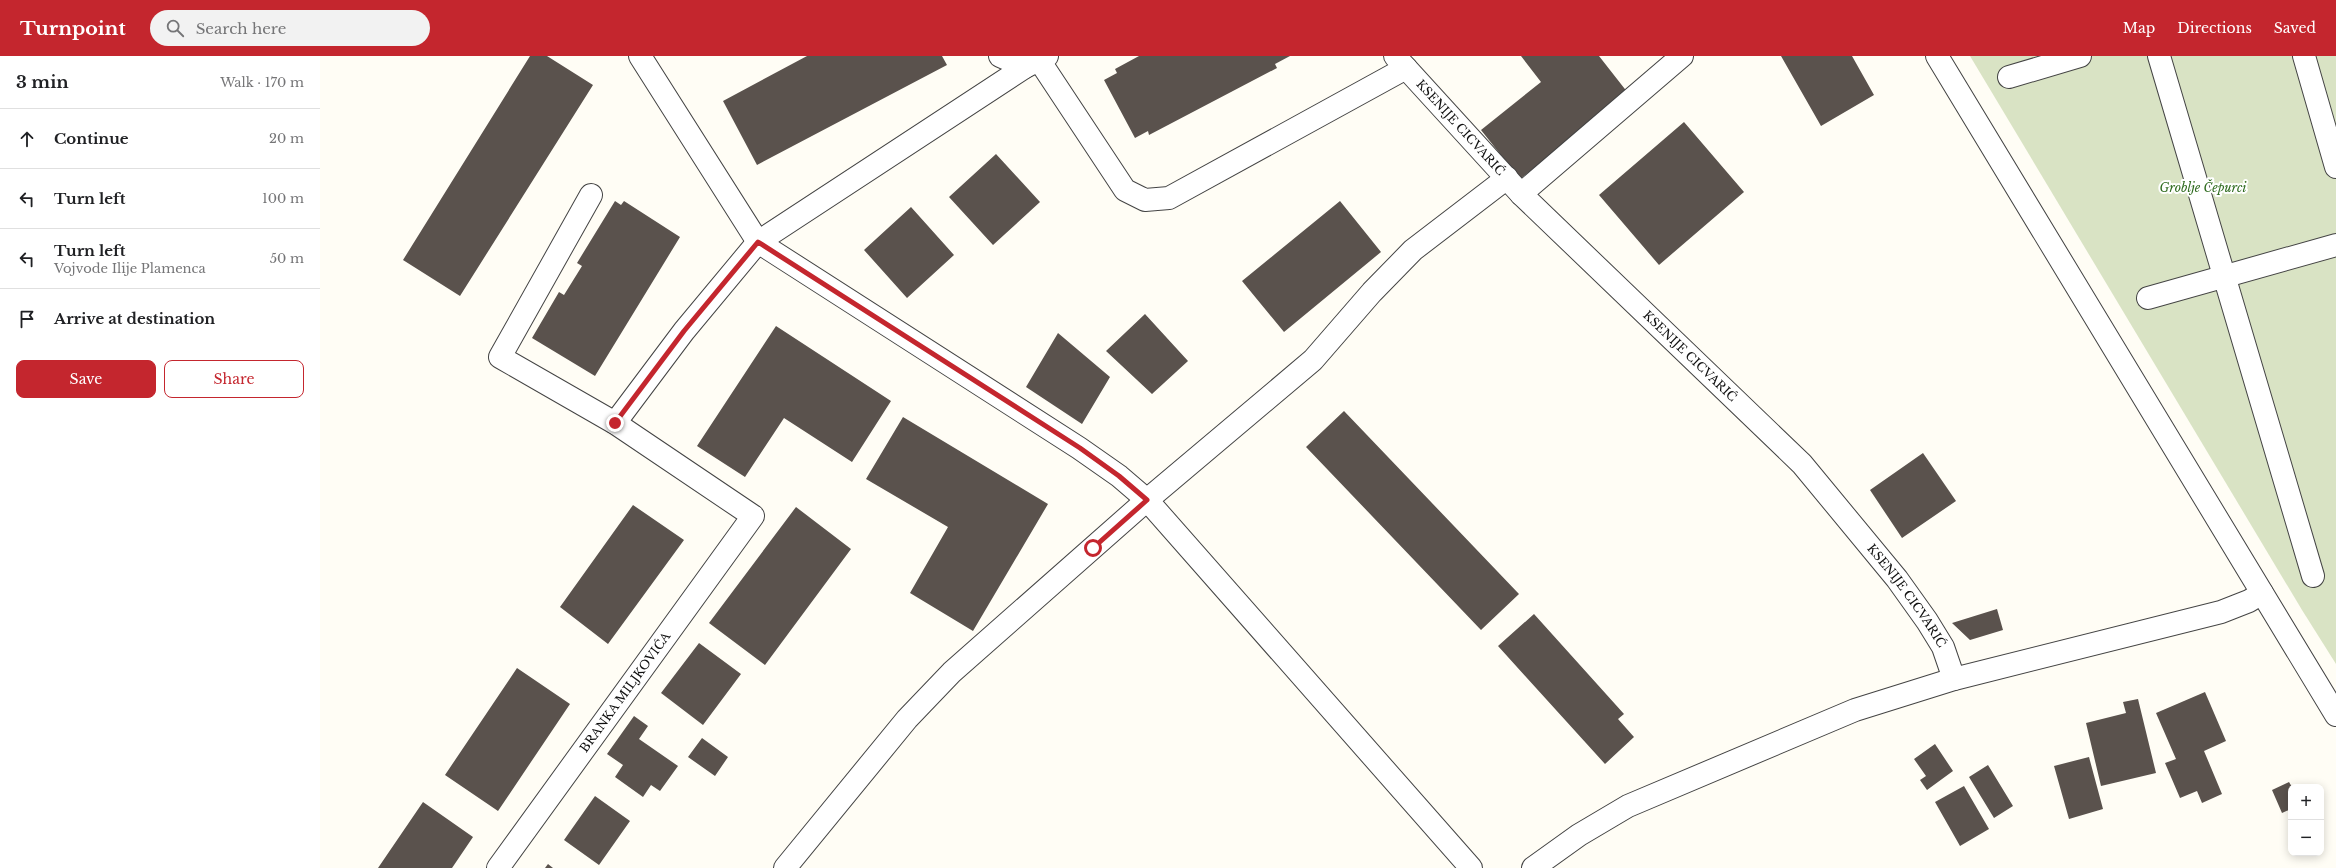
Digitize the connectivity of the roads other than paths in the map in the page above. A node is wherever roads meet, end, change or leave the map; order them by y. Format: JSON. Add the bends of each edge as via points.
{"nodes":[{"id":1,"x":640,"y":56,"type":"edge"},
{"id":2,"x":1000,"y":56,"type":"edge"},
{"id":3,"x":1682,"y":56,"type":"edge"},
{"id":4,"x":1937,"y":56,"type":"edge"},
{"id":5,"x":2080,"y":56,"type":"edge"},
{"id":6,"x":2159,"y":56,"type":"edge"},
{"id":7,"x":2304,"y":56,"type":"edge"},
{"id":8,"x":1037,"y":61,"type":"edge"},
{"id":9,"x":1401,"y":62,"type":"edge"},
{"id":10,"x":2009,"y":77,"type":"dead end"},
{"id":11,"x":2336,"y":167,"type":"edge"},
{"id":12,"x":1514,"y":186,"type":"junction"},
{"id":13,"x":591,"y":196,"type":"dead end"},
{"id":14,"x":758,"y":242,"type":"junction"},
{"id":15,"x":2336,"y":245,"type":"edge"},
{"id":16,"x":2223,"y":276,"type":"junction"},
{"id":17,"x":2148,"y":298,"type":"dead end"},
{"id":18,"x":615,"y":423,"type":"junction"},
{"id":19,"x":1147,"y":500,"type":"junction"},
{"id":20,"x":2313,"y":576,"type":"dead end"},
{"id":21,"x":2262,"y":593,"type":"junction"},
{"id":22,"x":1954,"y":679,"type":"junction"},
{"id":23,"x":2336,"y":715,"type":"edge"},
{"id":24,"x":498,"y":868,"type":"edge"},
{"id":25,"x":785,"y":868,"type":"edge"},
{"id":26,"x":1471,"y":868,"type":"edge"},
{"id":27,"x":1534,"y":868,"type":"edge"}],
"edges":[{"from":1,"to":14,"type":"street"},
{"from":2,"to":8,"type":"street"},
{"from":3,"to":12,"type":"street"},
{"from":4,"to":21,"type":"street"},
{"from":5,"to":10,"type":"street"},
{"from":6,"to":16,"type":"street"},
{"from":7,"to":11,"type":"street"},
{"from":8,"to":9,"type":"street","via":[[1125,190],[1145,200],[1169,198]]},
{"from":8,"to":14,"type":"street"},
{"from":9,"to":12,"type":"street","name":"KSENIJE CICVARIĆ"},
{"from":12,"to":19,"type":"street","via":[[1413,250],[1372,292],[1313,360]]},
{"from":12,"to":22,"type":"street","name":"KSENIJE CICVARIĆ","via":[[1802,464],[1897,579],[1943,648]]},
{"from":13,"to":18,"type":"street","via":[[500,357]]},
{"from":14,"to":18,"type":"street","via":[[684,331]]},
{"from":14,"to":19,"type":"street","via":[[1080,448]]},
{"from":15,"to":16,"type":"street"},
{"from":16,"to":17,"type":"street"},
{"from":16,"to":20,"type":"street"},
{"from":18,"to":24,"type":"street","name":"BRANKA MILJKOVIĆA","via":[[753,516]]},
{"from":19,"to":25,"type":"street","via":[[932,691]]},
{"from":19,"to":26,"type":"street"},
{"from":21,"to":22,"type":"street","via":[[2221,612]]},
{"from":21,"to":23,"type":"street"},
{"from":22,"to":27,"type":"street","via":[[1855,710],[1628,806],[1580,835]]}]}
